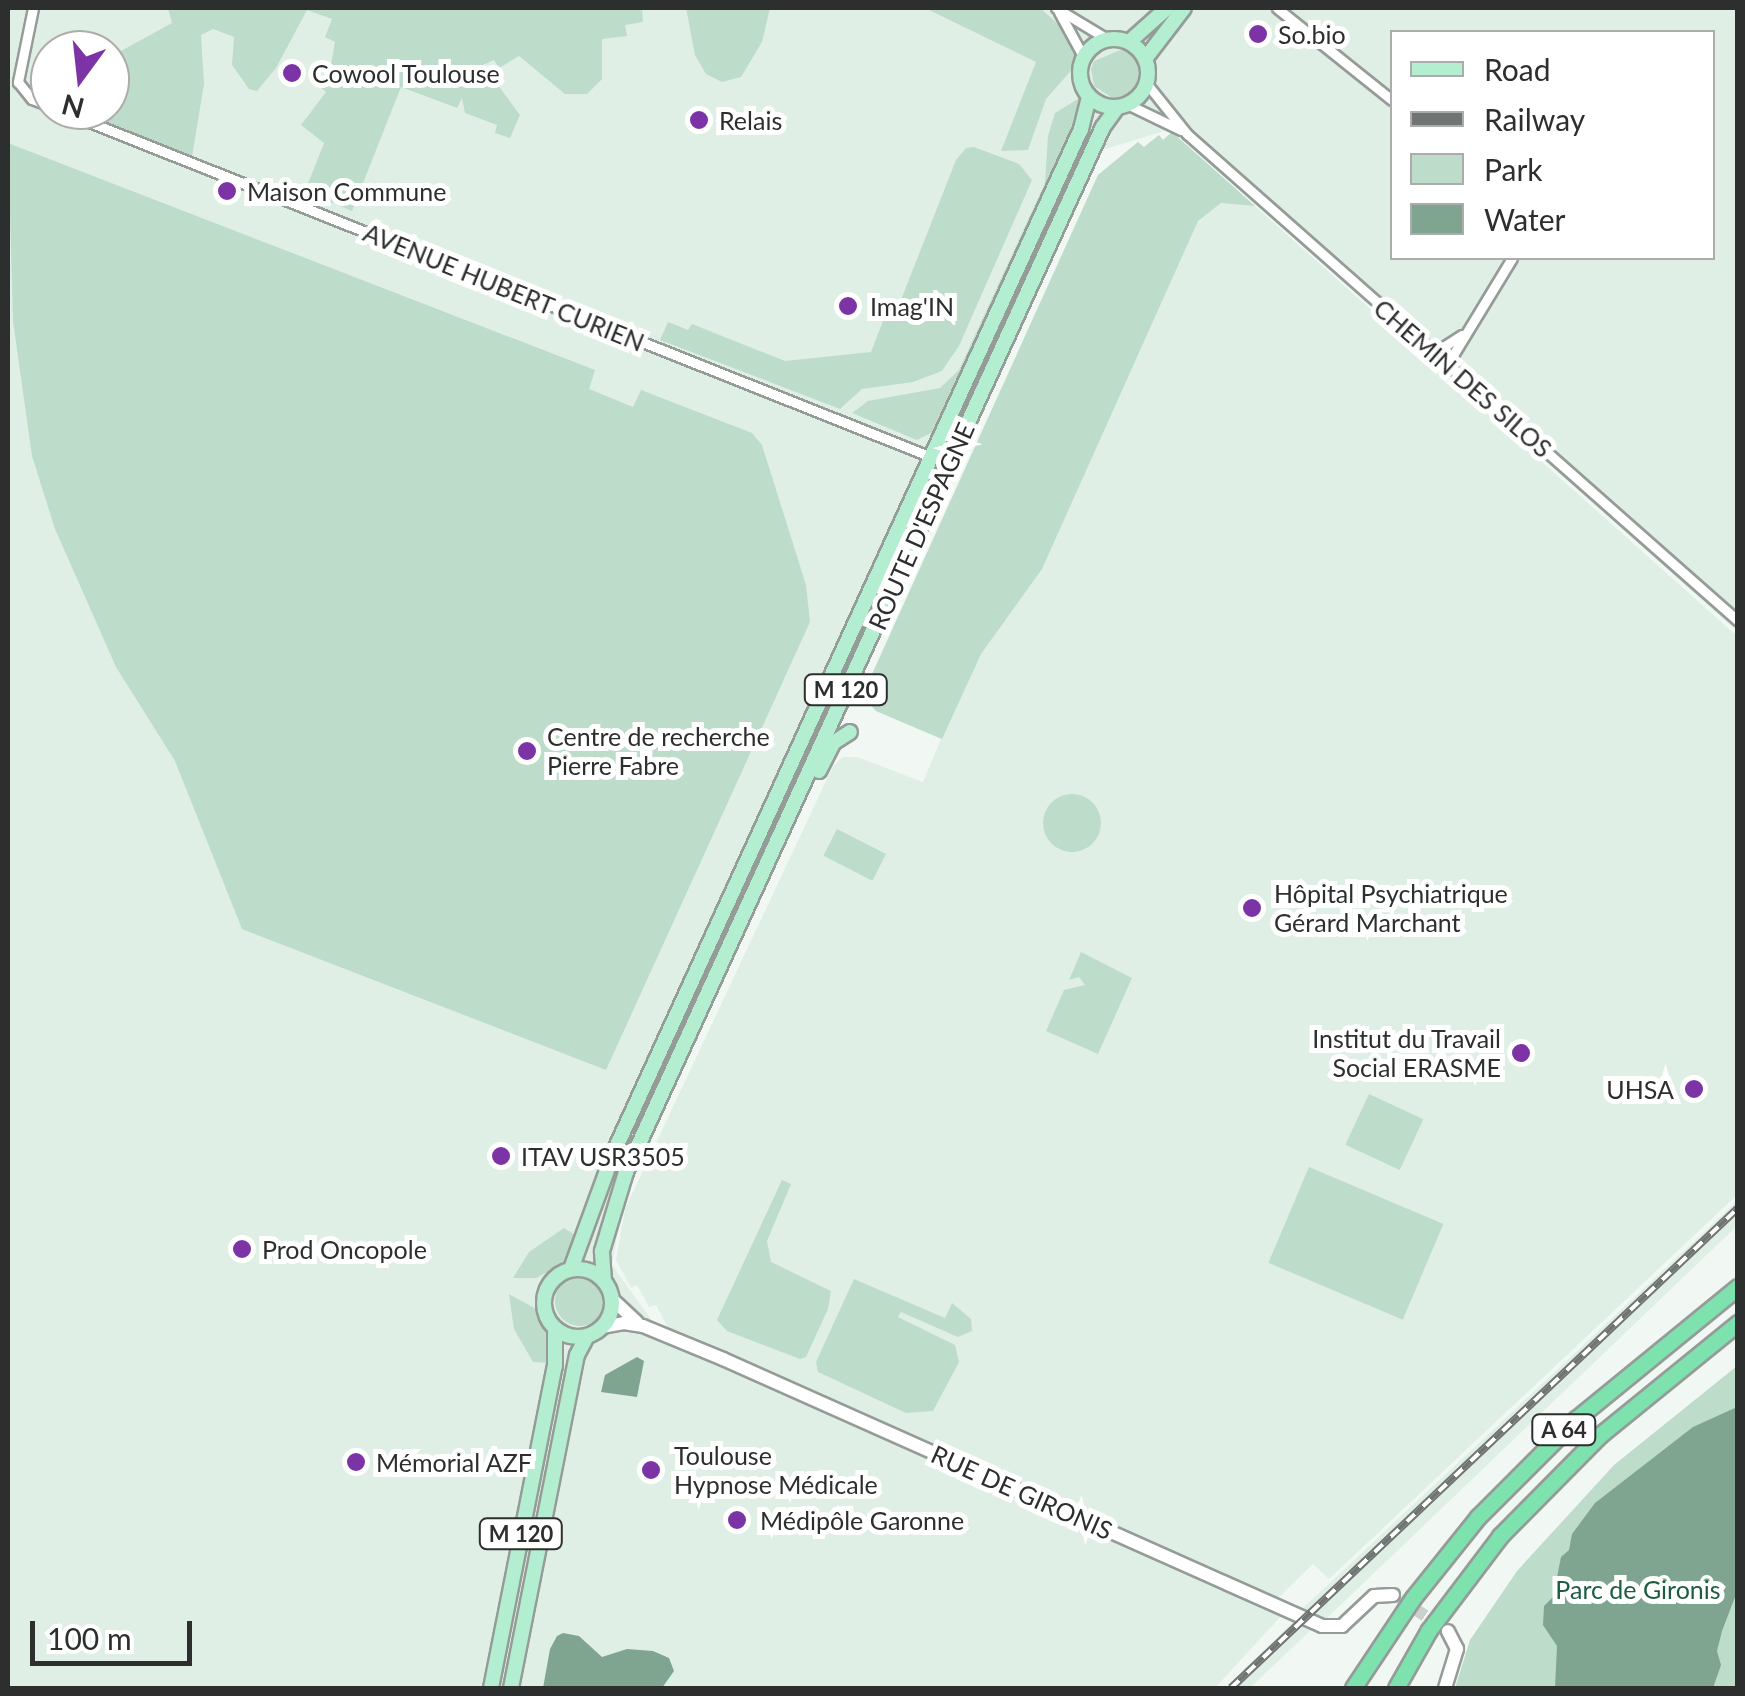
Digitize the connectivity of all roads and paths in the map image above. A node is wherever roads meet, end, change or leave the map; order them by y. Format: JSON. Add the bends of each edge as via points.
{"nodes":[{"id":1,"x":33,"y":8,"type":"edge"},
{"id":2,"x":1057,"y":8,"type":"edge"},
{"id":3,"x":1166,"y":8,"type":"edge"},
{"id":4,"x":1184,"y":8,"type":"edge"},
{"id":5,"x":1276,"y":8,"type":"edge"},
{"id":6,"x":1109,"y":40,"type":"junction"},
{"id":7,"x":1129,"y":42,"type":"junction"},
{"id":8,"x":1084,"y":58,"type":"junction"},
{"id":9,"x":1146,"y":60,"type":"junction"},
{"id":10,"x":1147,"y":84,"type":"junction"},
{"id":11,"x":30,"y":97,"type":"edge"},
{"id":12,"x":1089,"y":97,"type":"junction"},
{"id":13,"x":1390,"y":98,"type":"edge"},
{"id":14,"x":1123,"y":106,"type":"junction"},
{"id":15,"x":109,"y":130,"type":"edge"},
{"id":16,"x":1188,"y":134,"type":"junction"},
{"id":17,"x":1511,"y":260,"type":"edge"},
{"id":18,"x":1462,"y":334,"type":"junction"},
{"id":19,"x":1434,"y":353,"type":"junction"},
{"id":20,"x":1447,"y":365,"type":"junction"},
{"id":21,"x":931,"y":456,"type":"junction"},
{"id":22,"x":949,"y":464,"type":"junction"},
{"id":23,"x":1738,"y":622,"type":"edge"},
{"id":24,"x":850,"y":732,"type":"dead end"},
{"id":25,"x":784,"y":828,"type":"junction"},
{"id":26,"x":571,"y":1269,"type":"junction"},
{"id":27,"x":604,"y":1281,"type":"junction"},
{"id":28,"x":1738,"y":1286,"type":"edge"},
{"id":29,"x":612,"y":1299,"type":"junction"},
{"id":30,"x":1738,"y":1323,"type":"edge"},
{"id":31,"x":643,"y":1326,"type":"junction"},
{"id":32,"x":602,"y":1327,"type":"junction"},
{"id":33,"x":555,"y":1329,"type":"junction"},
{"id":34,"x":587,"y":1336,"type":"junction"},
{"id":35,"x":1393,"y":1595,"type":"dead end"},
{"id":36,"x":1448,"y":1631,"type":"dead end"},
{"id":37,"x":491,"y":1688,"type":"edge"},
{"id":38,"x":511,"y":1688,"type":"edge"},
{"id":39,"x":1352,"y":1688,"type":"edge"},
{"id":40,"x":1396,"y":1688,"type":"edge"},
{"id":41,"x":1445,"y":1688,"type":"edge"}],
"edges":[{"from":1,"to":11,"type":"street","via":[[18,64],[18,82]]},
{"from":2,"to":6,"type":"street"},
{"from":2,"to":8,"type":"street"},
{"from":3,"to":7,"type":"main road"},
{"from":4,"to":9,"type":"main road"},
{"from":5,"to":13,"type":"street"},
{"from":6,"to":7,"type":"main road"},
{"from":6,"to":8,"type":"main road"},
{"from":7,"to":9,"type":"main road"},
{"from":8,"to":12,"type":"main road","via":[[1080,72]]},
{"from":9,"to":10,"type":"main road"},
{"from":10,"to":14,"type":"main road"},
{"from":10,"to":16,"type":"street","name":"CHEMIN DES SILOS"},
{"from":12,"to":14,"type":"main road"},
{"from":12,"to":21,"type":"main road","name":"ROUTE D'ESPAGNE","number":"M 120","via":[[1081,129]]},
{"from":14,"to":16,"type":"street","name":"CHEMIN DES SILOS"},
{"from":14,"to":22,"type":"main road","name":"ROUTE D'ESPAGNE","number":"M 120","via":[[1106,122]]},
{"from":15,"to":21,"type":"street","name":"AVENUE HUBERT CURIEN"},
{"from":16,"to":19,"type":"street","name":"CHEMIN DES SILOS"},
{"from":17,"to":18,"type":"street"},
{"from":18,"to":19,"type":"street"},
{"from":18,"to":20,"type":"street"},
{"from":19,"to":20,"type":"street","name":"CHEMIN DES SILOS"},
{"from":20,"to":23,"type":"street","name":"CHEMIN DES SILOS"},
{"from":21,"to":22,"type":"street","name":"AVENUE HUBERT CURIEN"},
{"from":21,"to":26,"type":"main road","name":"ROUTE D'ESPAGNE","number":"M 120","via":[[613,1154]]},
{"from":22,"to":25,"type":"main road","name":"ROUTE D'ESPAGNE","number":"M 120"},
{"from":24,"to":25,"type":"main road","via":[[834,744]]},
{"from":25,"to":27,"type":"main road","name":"ROUTE D'ESPAGNE","number":"M 120","via":[[622,1182],[602,1251]]},
{"from":26,"to":27,"type":"main road"},
{"from":26,"to":33,"type":"main road","via":[[546,1290],[544,1312]]},
{"from":27,"to":29,"type":"main road"},
{"from":28,"to":39,"type":"highway","number":"A 64","via":[[1576,1419],[1478,1516]]},
{"from":29,"to":31,"type":"street","name":"RUE DE GIRONIS"},
{"from":29,"to":32,"type":"main road"},
{"from":30,"to":40,"type":"highway","number":"A 64","via":[[1600,1435],[1514,1521],[1429,1630]]},
{"from":31,"to":32,"type":"street","name":"RUE DE GIRONIS"},
{"from":31,"to":35,"type":"street","name":"RUE DE GIRONIS","via":[[1322,1626],[1342,1626],[1374,1596]]},
{"from":32,"to":34,"type":"main road"},
{"from":33,"to":34,"type":"main road"},
{"from":33,"to":37,"type":"main road","number":"M 120","via":[[555,1366]]},
{"from":34,"to":38,"type":"main road","number":"M 120","via":[[577,1355]]},
{"from":36,"to":41,"type":"street","via":[[1457,1648]]}]}
